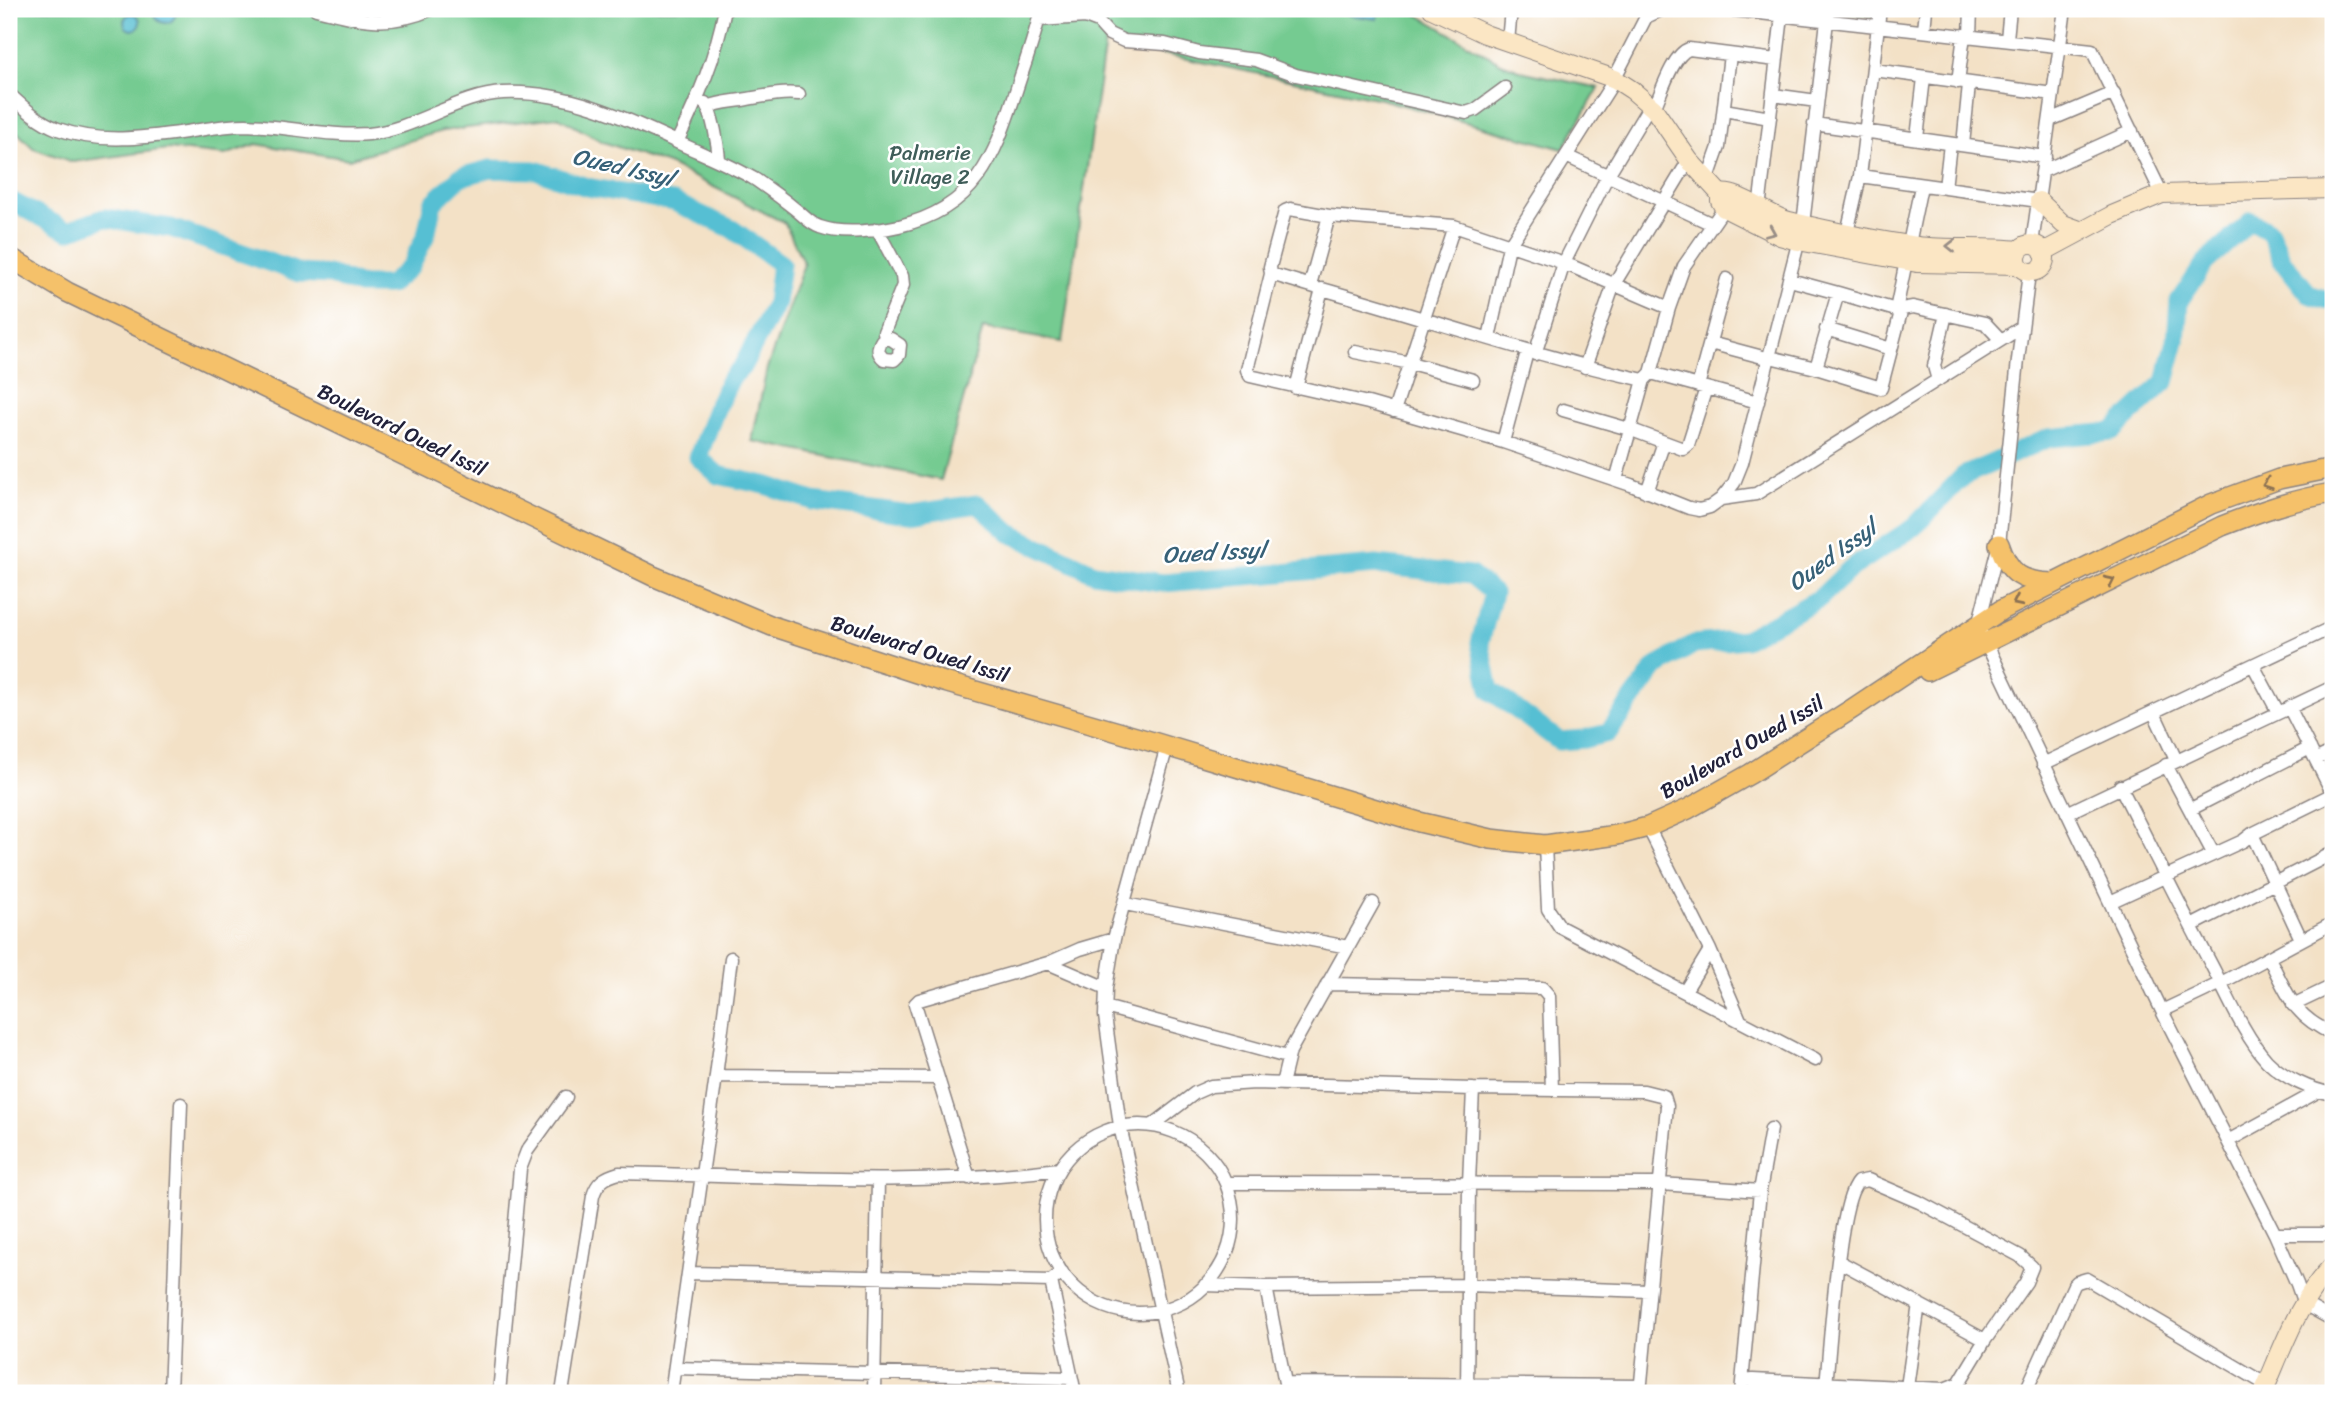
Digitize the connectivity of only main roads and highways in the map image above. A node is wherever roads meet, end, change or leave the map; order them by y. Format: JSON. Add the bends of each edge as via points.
{"nodes":[{"id":1,"x":9,"y":257,"type":"edge"},
{"id":2,"x":2333,"y":468,"type":"edge"},
{"id":3,"x":2333,"y":493,"type":"edge"},
{"id":4,"x":1999,"y":544,"type":"road end"},
{"id":5,"x":2055,"y":583,"type":"junction"},
{"id":6,"x":1981,"y":635,"type":"junction"}],
"edges":[{"from":1,"to":6,"type":"main road","name":"Boulevard Oued Issil","via":[[90,303],[725,608],[943,682],[1490,839],[1545,845],[1648,827],[1750,774]]},
{"from":2,"to":5,"type":"main road","name":"Boulevard Oued Issil","one_way":true,"via":[[2280,479],[2211,504]]},
{"from":6,"to":3,"type":"main road","name":"Boulevard Oued Issil","one_way":true,"via":[[2222,526],[2263,510]]},
{"from":4,"to":5,"type":"main road","via":[[2017,575]]},
{"from":5,"to":6,"type":"main road","name":"Boulevard Oued Issil","one_way":true,"via":[[2001,610]]}]}
